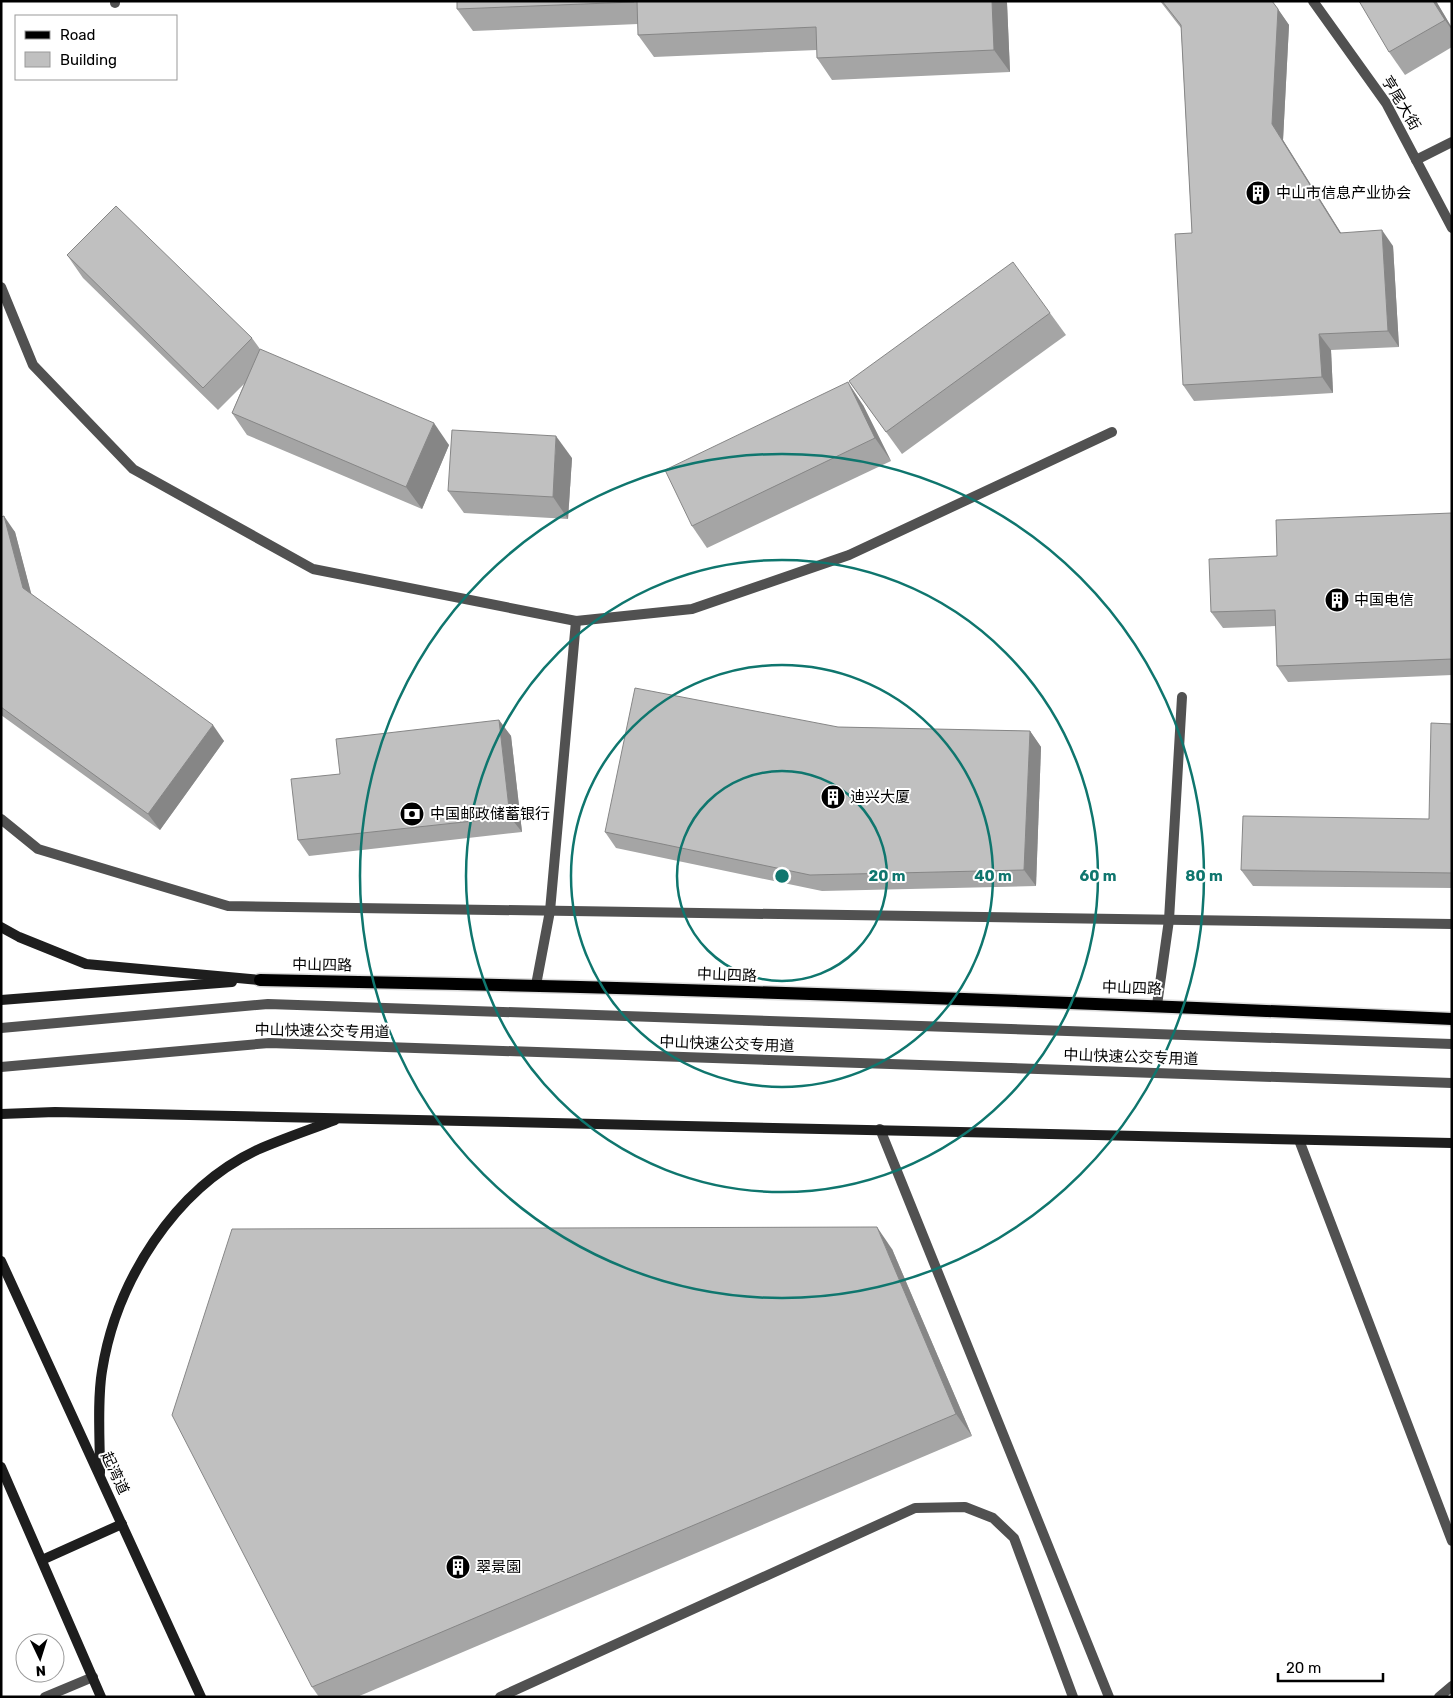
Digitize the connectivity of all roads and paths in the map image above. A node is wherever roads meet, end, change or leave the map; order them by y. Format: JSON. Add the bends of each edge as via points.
{"nodes":[{"id":1,"x":1313,"y":1,"type":"edge"},
{"id":2,"x":1452,"y":142,"type":"edge"},
{"id":3,"x":1416,"y":160,"type":"junction"},
{"id":4,"x":1452,"y":228,"type":"edge"},
{"id":5,"x":1,"y":287,"type":"edge"},
{"id":6,"x":1112,"y":432,"type":"dead end"},
{"id":7,"x":576,"y":621,"type":"junction"},
{"id":8,"x":1182,"y":697,"type":"dead end"},
{"id":9,"x":1,"y":819,"type":"edge"},
{"id":10,"x":550,"y":911,"type":"junction"},
{"id":11,"x":1168,"y":920,"type":"junction"},
{"id":12,"x":1452,"y":924,"type":"edge"},
{"id":13,"x":1,"y":927,"type":"edge"},
{"id":14,"x":260,"y":980,"type":"junction"},
{"id":15,"x":536,"y":985,"type":"junction"},
{"id":16,"x":1,"y":1000,"type":"edge"},
{"id":17,"x":1157,"y":1005,"type":"junction"},
{"id":18,"x":1452,"y":1019,"type":"edge"},
{"id":19,"x":1,"y":1028,"type":"edge"},
{"id":20,"x":1452,"y":1044,"type":"edge"},
{"id":21,"x":1,"y":1068,"type":"edge"},
{"id":22,"x":1452,"y":1083,"type":"edge"},
{"id":23,"x":1,"y":1114,"type":"edge"},
{"id":24,"x":339,"y":1118,"type":"junction"},
{"id":25,"x":880,"y":1129,"type":"junction"},
{"id":26,"x":1299,"y":1140,"type":"junction"},
{"id":27,"x":1452,"y":1143,"type":"edge"},
{"id":28,"x":1,"y":1261,"type":"edge"},
{"id":29,"x":1,"y":1467,"type":"edge"},
{"id":30,"x":100,"y":1476,"type":"junction"},
{"id":31,"x":122,"y":1524,"type":"junction"},
{"id":32,"x":1452,"y":1541,"type":"edge"},
{"id":33,"x":42,"y":1560,"type":"junction"},
{"id":34,"x":93,"y":1678,"type":"junction"},
{"id":35,"x":1452,"y":1686,"type":"edge"},
{"id":36,"x":45,"y":1697,"type":"edge"},
{"id":37,"x":101,"y":1697,"type":"edge"},
{"id":38,"x":201,"y":1697,"type":"edge"},
{"id":39,"x":500,"y":1697,"type":"edge"},
{"id":40,"x":1074,"y":1697,"type":"edge"},
{"id":41,"x":1109,"y":1697,"type":"edge"},
{"id":42,"x":1439,"y":1697,"type":"edge"}],
"edges":[{"from":1,"to":3,"type":"street","name":"亨尾大街","via":[[1386,103]]},
{"from":2,"to":3,"type":"street"},
{"from":3,"to":4,"type":"street","name":"亨尾大街"},
{"from":5,"to":7,"type":"street","via":[[33,366],[133,468],[313,569]]},
{"from":6,"to":7,"type":"street","via":[[849,555],[692,609]]},
{"from":7,"to":10,"type":"street"},
{"from":8,"to":11,"type":"street"},
{"from":9,"to":10,"type":"street","via":[[38,849],[228,906]]},
{"from":10,"to":11,"type":"street"},
{"from":10,"to":15,"type":"street"},
{"from":11,"to":12,"type":"street"},
{"from":11,"to":17,"type":"street"},
{"from":13,"to":14,"type":"main road","via":[[86,964]]},
{"from":14,"to":15,"type":"main road","name":"中山四路"},
{"from":14,"to":16,"type":"main road","name":"中山四路"},
{"from":15,"to":17,"type":"main road","name":"中山四路"},
{"from":17,"to":18,"type":"main road","name":"中山四路"},
{"from":19,"to":20,"type":"street","name":"中山快速公交专用道","via":[[268,1004]]},
{"from":21,"to":22,"type":"street","name":"中山快速公交专用道","via":[[269,1043]]},
{"from":23,"to":24,"type":"main road","via":[[55,1112]]},
{"from":24,"to":25,"type":"main road"},
{"from":24,"to":30,"type":"main road","via":[[256,1151],[198,1188],[138,1265],[119,1306],[101,1373]]},
{"from":25,"to":26,"type":"main road"},
{"from":25,"to":41,"type":"street"},
{"from":26,"to":27,"type":"main road"},
{"from":26,"to":32,"type":"street"},
{"from":28,"to":30,"type":"main road","name":"起湾道"},
{"from":29,"to":33,"type":"main road"},
{"from":30,"to":31,"type":"main road","name":"起湾道"},
{"from":31,"to":33,"type":"main road"},
{"from":31,"to":38,"type":"main road","name":"起湾道"},
{"from":33,"to":34,"type":"main road"},
{"from":34,"to":36,"type":"street"},
{"from":34,"to":37,"type":"main road"},
{"from":35,"to":42,"type":"street"},
{"from":39,"to":40,"type":"street","via":[[915,1508],[965,1507],[993,1518],[1014,1538]]}]}
